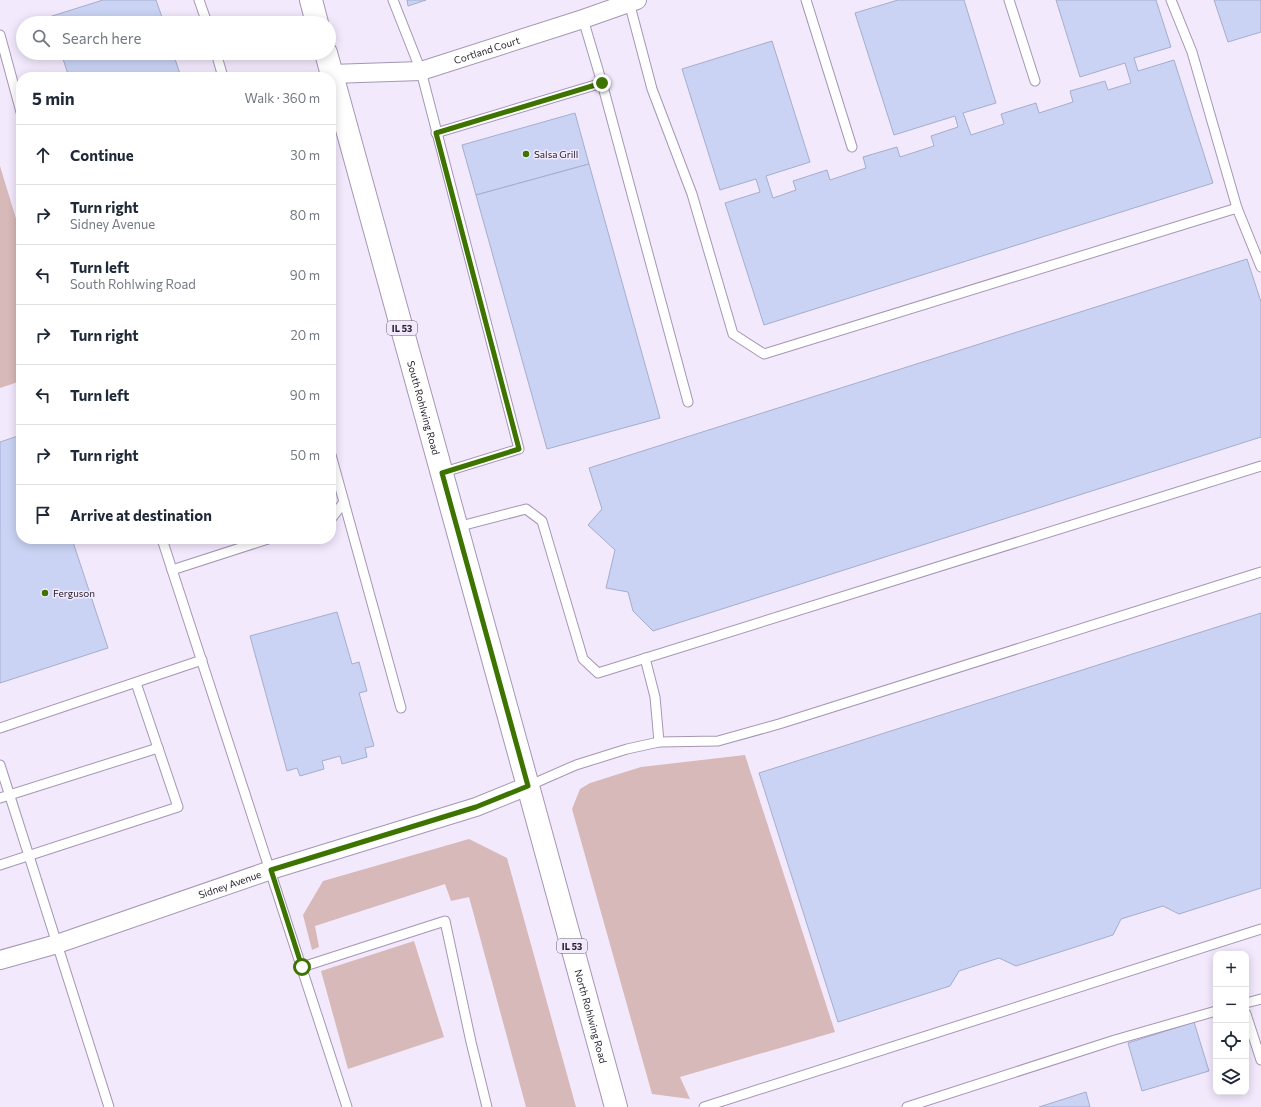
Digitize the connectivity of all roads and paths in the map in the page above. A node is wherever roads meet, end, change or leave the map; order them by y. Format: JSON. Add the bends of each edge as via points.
{"nodes":[{"id":1,"x":199,"y":0,"type":"edge"},
{"id":2,"x":311,"y":0,"type":"edge"},
{"id":3,"x":393,"y":0,"type":"edge"},
{"id":4,"x":806,"y":0,"type":"edge"},
{"id":5,"x":1009,"y":0,"type":"edge"},
{"id":6,"x":1171,"y":0,"type":"edge"},
{"id":7,"x":633,"y":1,"type":"edge"},
{"id":8,"x":610,"y":4,"type":"edge"},
{"id":9,"x":204,"y":16,"type":"edge"},
{"id":10,"x":315,"y":16,"type":"edge"},
{"id":11,"x":583,"y":19,"type":"junction"},
{"id":12,"x":0,"y":34,"type":"edge"},
{"id":13,"x":218,"y":60,"type":"edge"},
{"id":14,"x":328,"y":60,"type":"edge"},
{"id":15,"x":421,"y":71,"type":"junction"},
{"id":16,"x":222,"y":72,"type":"edge"},
{"id":17,"x":331,"y":72,"type":"edge"},
{"id":18,"x":336,"y":74,"type":"edge"},
{"id":19,"x":1035,"y":81,"type":"dead end"},
{"id":20,"x":602,"y":83,"type":"junction"},
{"id":21,"x":336,"y":89,"type":"edge"},
{"id":22,"x":16,"y":93,"type":"edge"},
{"id":23,"x":436,"y":133,"type":"junction"},
{"id":24,"x":852,"y":147,"type":"dead end"},
{"id":25,"x":1237,"y":208,"type":"junction"},
{"id":26,"x":1261,"y":267,"type":"edge"},
{"id":27,"x":688,"y":402,"type":"dead end"},
{"id":28,"x":1261,"y":466,"type":"edge"},
{"id":29,"x":336,"y":473,"type":"edge"},
{"id":30,"x":442,"y":473,"type":"junction"},
{"id":31,"x":344,"y":502,"type":"junction"},
{"id":32,"x":336,"y":512,"type":"edge"},
{"id":33,"x":457,"y":527,"type":"junction"},
{"id":34,"x":164,"y":544,"type":"edge"},
{"id":35,"x":253,"y":544,"type":"edge"},
{"id":36,"x":172,"y":570,"type":"junction"},
{"id":37,"x":1261,"y":572,"type":"edge"},
{"id":38,"x":645,"y":658,"type":"junction"},
{"id":39,"x":202,"y":660,"type":"junction"},
{"id":40,"x":136,"y":683,"type":"junction"},
{"id":41,"x":401,"y":708,"type":"dead end"},
{"id":42,"x":0,"y":728,"type":"edge"},
{"id":43,"x":659,"y":742,"type":"junction"},
{"id":44,"x":158,"y":748,"type":"junction"},
{"id":45,"x":0,"y":765,"type":"edge"},
{"id":46,"x":528,"y":786,"type":"junction"},
{"id":47,"x":10,"y":794,"type":"junction"},
{"id":48,"x":0,"y":798,"type":"edge"},
{"id":49,"x":30,"y":855,"type":"junction"},
{"id":50,"x":0,"y":865,"type":"edge"},
{"id":51,"x":271,"y":870,"type":"junction"},
{"id":52,"x":1261,"y":929,"type":"edge"},
{"id":53,"x":57,"y":944,"type":"junction"},
{"id":54,"x":0,"y":960,"type":"edge"},
{"id":55,"x":302,"y":967,"type":"junction"},
{"id":56,"x":1261,"y":999,"type":"edge"},
{"id":57,"x":1249,"y":1002,"type":"edge"},
{"id":58,"x":1213,"y":1012,"type":"edge"},
{"id":59,"x":1249,"y":1023,"type":"edge"},
{"id":60,"x":1261,"y":1060,"type":"edge"},
{"id":61,"x":109,"y":1107,"type":"edge"},
{"id":62,"x":348,"y":1107,"type":"edge"},
{"id":63,"x":487,"y":1107,"type":"edge"},
{"id":64,"x":616,"y":1107,"type":"edge"},
{"id":65,"x":704,"y":1107,"type":"edge"},
{"id":66,"x":907,"y":1107,"type":"edge"}],
"edges":[{"from":1,"to":9,"type":"lane"},
{"from":2,"to":10,"type":"main road"},
{"from":3,"to":15,"type":"lane"},
{"from":4,"to":24,"type":"lane"},
{"from":5,"to":19,"type":"lane"},
{"from":6,"to":25,"type":"lane","via":[[1192,52]]},
{"from":7,"to":8,"type":"street","name":"Cortland Court"},
{"from":7,"to":25,"type":"lane","via":[[652,89],[692,194],[733,334],[764,354]]},
{"from":8,"to":11,"type":"street","name":"Cortland Court"},
{"from":11,"to":15,"type":"street","name":"Cortland Court"},
{"from":11,"to":20,"type":"lane"},
{"from":12,"to":22,"type":"lane"},
{"from":13,"to":16,"type":"lane"},
{"from":14,"to":17,"type":"main road","name":"South Rohlwing Road","number":"IL 53"},
{"from":15,"to":18,"type":"street","name":"Cortland Court"},
{"from":15,"to":23,"type":"lane"},
{"from":20,"to":23,"type":"lane"},
{"from":20,"to":27,"type":"lane"},
{"from":21,"to":30,"type":"main road","name":"South Rohlwing Road","number":"IL 53"},
{"from":23,"to":30,"type":"lane","via":[[519,449]]},
{"from":25,"to":26,"type":"lane"},
{"from":28,"to":38,"type":"lane"},
{"from":29,"to":31,"type":"lane"},
{"from":30,"to":33,"type":"main road","name":"South Rohlwing Road","number":"IL 53"},
{"from":31,"to":32,"type":"lane"},
{"from":31,"to":41,"type":"lane"},
{"from":33,"to":38,"type":"lane","via":[[526,509],[542,521],[583,659],[598,673]]},
{"from":33,"to":46,"type":"main road","name":"South Rohlwing Road","number":"IL 53"},
{"from":34,"to":36,"type":"lane"},
{"from":35,"to":36,"type":"lane"},
{"from":36,"to":39,"type":"lane"},
{"from":37,"to":43,"type":"lane","via":[[779,724],[718,741]]},
{"from":38,"to":43,"type":"lane","via":[[655,697]]},
{"from":39,"to":40,"type":"lane"},
{"from":39,"to":51,"type":"lane"},
{"from":40,"to":42,"type":"lane"},
{"from":40,"to":44,"type":"lane"},
{"from":43,"to":46,"type":"lane","via":[[576,764]]},
{"from":44,"to":47,"type":"lane"},
{"from":44,"to":49,"type":"lane","via":[[178,807]]},
{"from":45,"to":47,"type":"lane"},
{"from":46,"to":51,"type":"street","name":"Sidney Avenue","via":[[476,807]]},
{"from":46,"to":64,"type":"main road","name":"North Rohlwing Road","number":"IL 53"},
{"from":47,"to":48,"type":"lane"},
{"from":47,"to":49,"type":"lane"},
{"from":49,"to":50,"type":"lane"},
{"from":49,"to":53,"type":"lane"},
{"from":51,"to":53,"type":"street","name":"Sidney Avenue"},
{"from":51,"to":55,"type":"lane"},
{"from":52,"to":65,"type":"lane"},
{"from":53,"to":54,"type":"street","name":"Sidney Avenue"},
{"from":53,"to":61,"type":"lane"},
{"from":55,"to":62,"type":"lane"},
{"from":55,"to":63,"type":"lane","via":[[445,921]]},
{"from":56,"to":57,"type":"lane"},
{"from":58,"to":66,"type":"lane","via":[[1115,1040]]},
{"from":59,"to":60,"type":"lane"}]}
